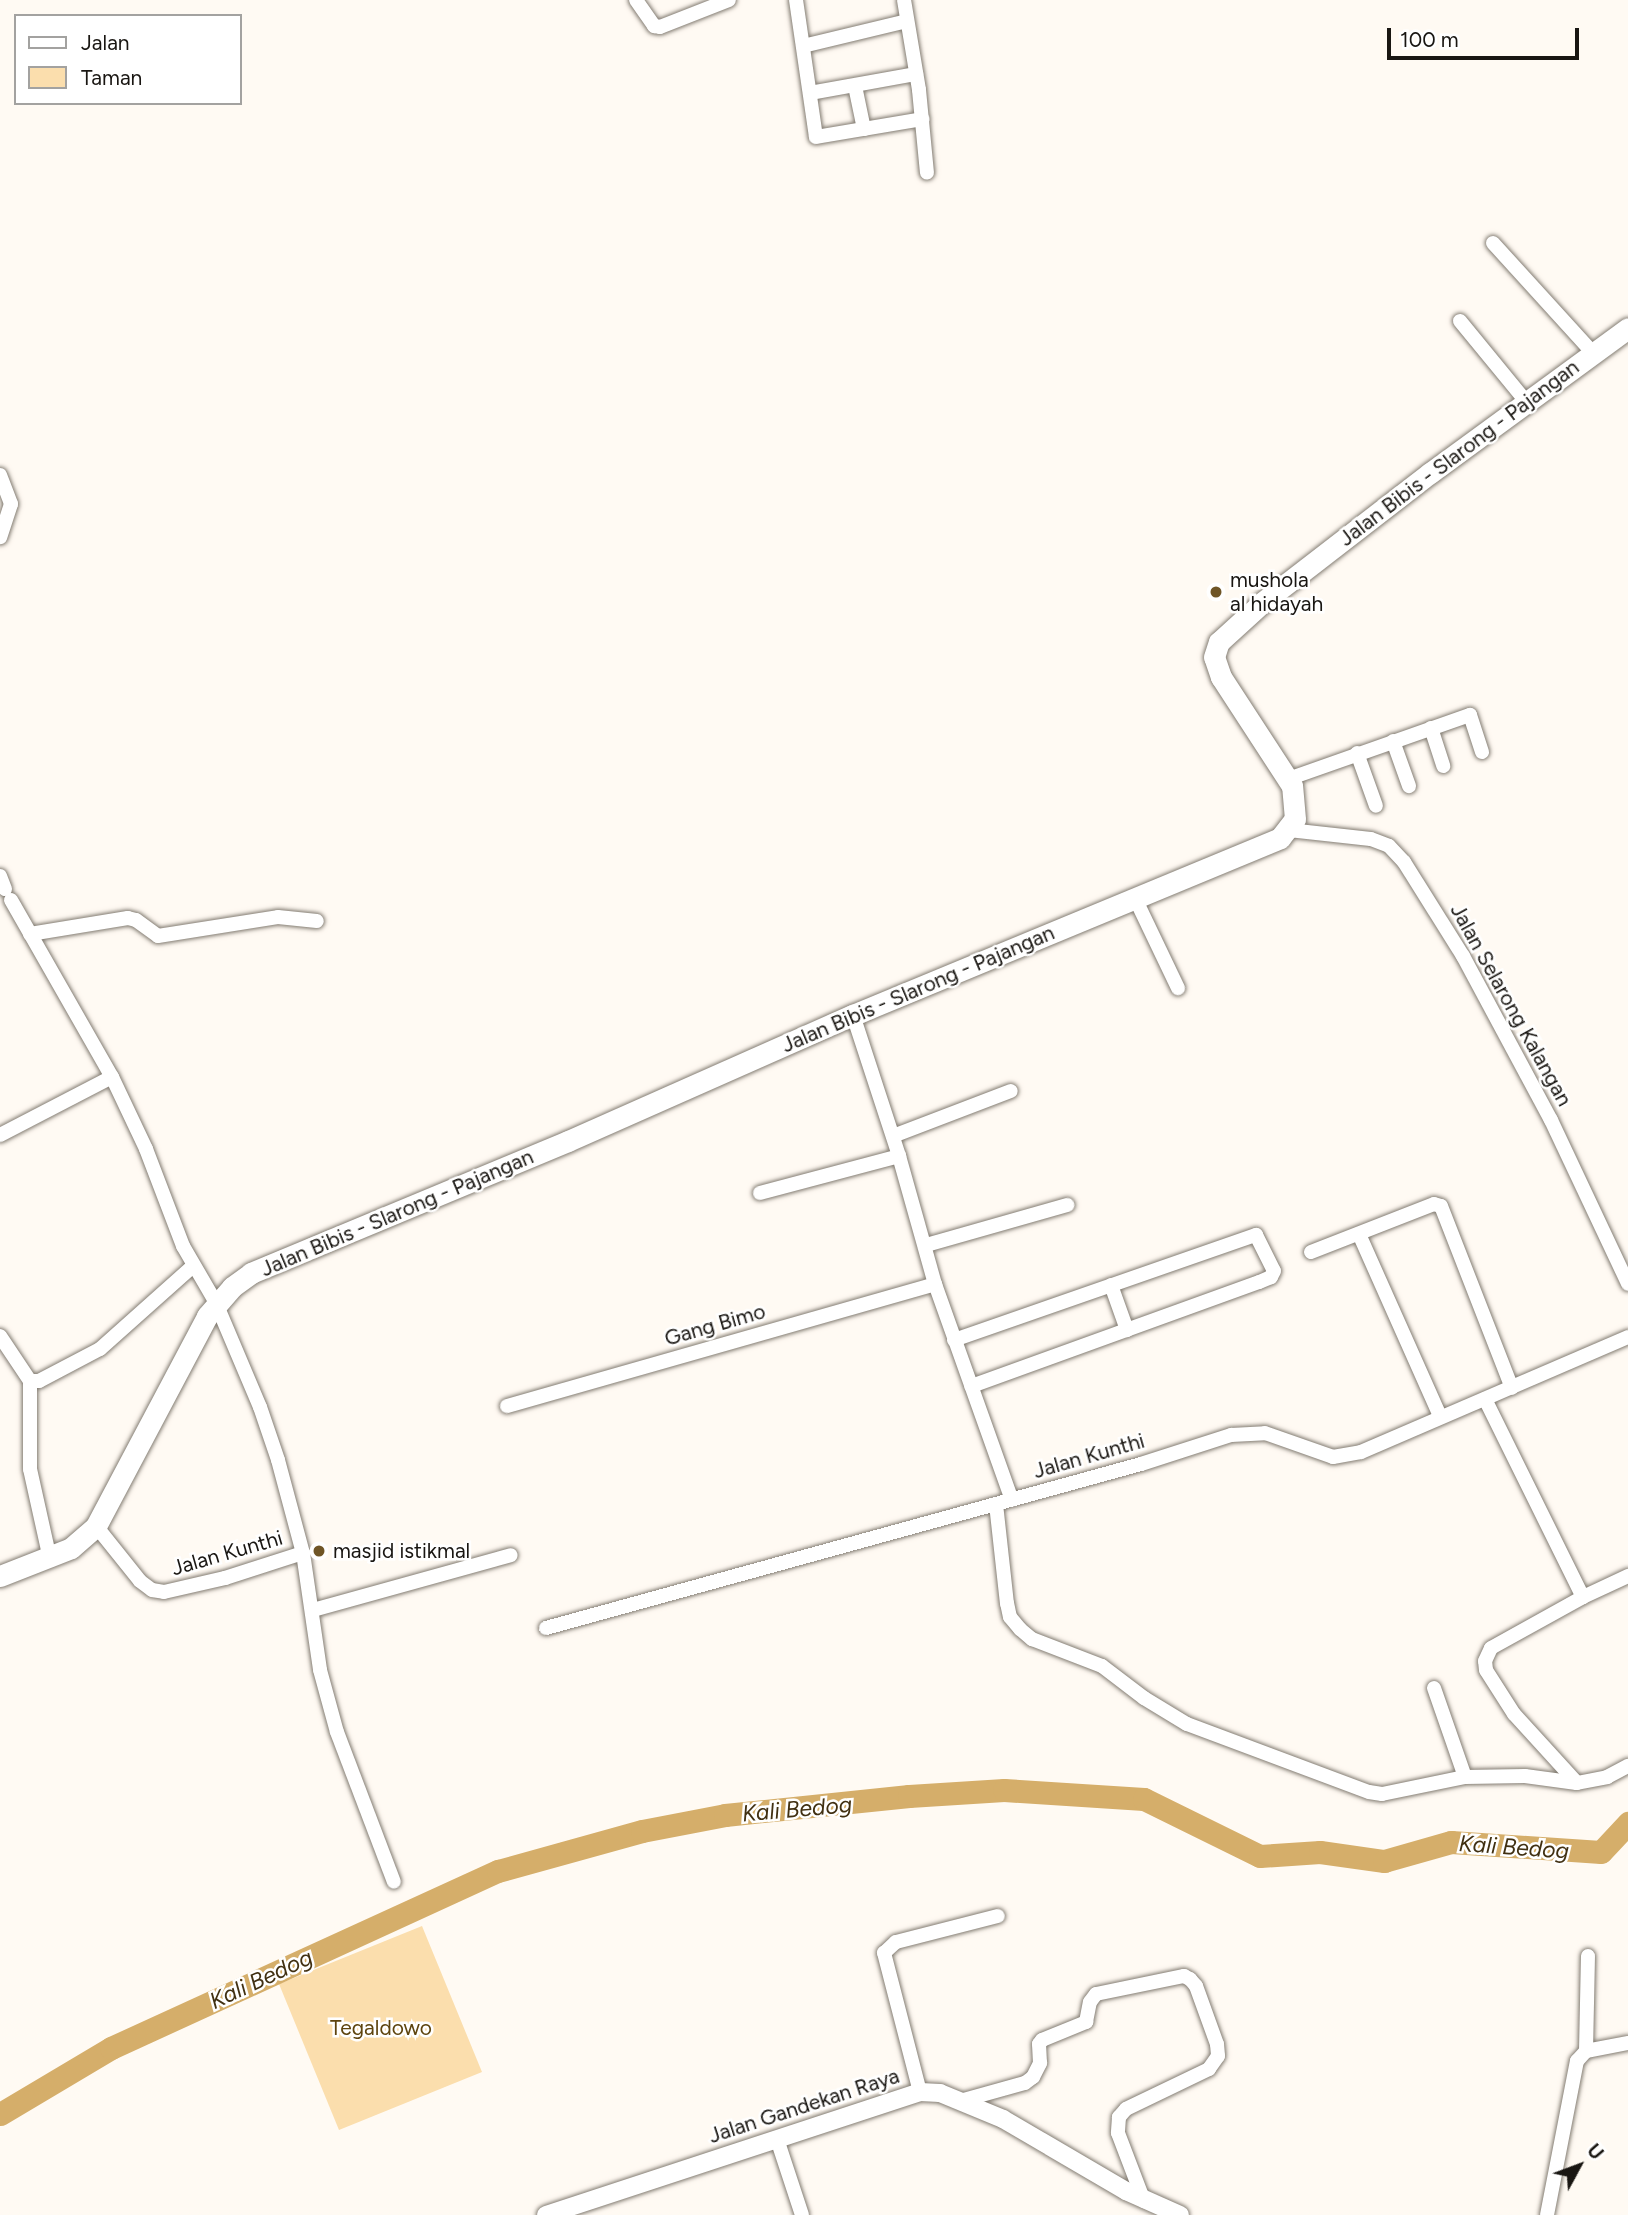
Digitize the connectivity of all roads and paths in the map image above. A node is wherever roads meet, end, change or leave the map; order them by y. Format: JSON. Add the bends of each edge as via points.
{"nodes":[{"id":1,"x":635,"y":0,"type":"edge"},
{"id":2,"x":729,"y":0,"type":"edge"},
{"id":3,"x":796,"y":0,"type":"edge"},
{"id":4,"x":904,"y":0,"type":"edge"},
{"id":5,"x":702,"y":4,"type":"edge"},
{"id":6,"x":907,"y":22,"type":"junction"},
{"id":7,"x":803,"y":46,"type":"junction"},
{"id":8,"x":916,"y":74,"type":"junction"},
{"id":9,"x":855,"y":86,"type":"junction"},
{"id":10,"x":810,"y":93,"type":"junction"},
{"id":11,"x":922,"y":119,"type":"junction"},
{"id":12,"x":864,"y":129,"type":"junction"},
{"id":13,"x":927,"y":173,"type":"dead end"},
{"id":14,"x":1493,"y":243,"type":"dead end"},
{"id":15,"x":1460,"y":321,"type":"dead end"},
{"id":16,"x":1628,"y":328,"type":"edge"},
{"id":17,"x":1593,"y":354,"type":"junction"},
{"id":18,"x":1525,"y":400,"type":"junction"},
{"id":19,"x":0,"y":475,"type":"edge"},
{"id":20,"x":0,"y":537,"type":"edge"},
{"id":21,"x":1431,"y":728,"type":"junction"},
{"id":22,"x":1393,"y":741,"type":"junction"},
{"id":23,"x":1482,"y":752,"type":"dead end"},
{"id":24,"x":1357,"y":753,"type":"junction"},
{"id":25,"x":1443,"y":766,"type":"dead end"},
{"id":26,"x":1288,"y":779,"type":"junction"},
{"id":27,"x":1409,"y":786,"type":"dead end"},
{"id":28,"x":1376,"y":806,"type":"dead end"},
{"id":29,"x":1289,"y":830,"type":"junction"},
{"id":30,"x":5,"y":888,"type":"edge"},
{"id":31,"x":1135,"y":898,"type":"junction"},
{"id":32,"x":317,"y":921,"type":"dead end"},
{"id":33,"x":30,"y":933,"type":"junction"},
{"id":34,"x":1178,"y":988,"type":"dead end"},
{"id":35,"x":853,"y":1015,"type":"junction"},
{"id":36,"x":112,"y":1077,"type":"junction"},
{"id":37,"x":1011,"y":1091,"type":"dead end"},
{"id":38,"x":0,"y":1135,"type":"edge"},
{"id":39,"x":893,"y":1136,"type":"junction"},
{"id":40,"x":899,"y":1156,"type":"junction"},
{"id":41,"x":760,"y":1194,"type":"dead end"},
{"id":42,"x":1067,"y":1205,"type":"dead end"},
{"id":43,"x":1359,"y":1234,"type":"junction"},
{"id":44,"x":926,"y":1245,"type":"junction"},
{"id":45,"x":1311,"y":1252,"type":"dead end"},
{"id":46,"x":193,"y":1266,"type":"junction"},
{"id":47,"x":1627,"y":1280,"type":"edge"},
{"id":48,"x":935,"y":1284,"type":"junction"},
{"id":49,"x":1111,"y":1285,"type":"junction"},
{"id":50,"x":216,"y":1303,"type":"junction"},
{"id":51,"x":1127,"y":1330,"type":"junction"},
{"id":52,"x":0,"y":1336,"type":"edge"},
{"id":53,"x":1628,"y":1337,"type":"edge"},
{"id":54,"x":954,"y":1340,"type":"junction"},
{"id":55,"x":30,"y":1381,"type":"junction"},
{"id":56,"x":971,"y":1386,"type":"junction"},
{"id":57,"x":1512,"y":1388,"type":"junction"},
{"id":58,"x":1485,"y":1399,"type":"junction"},
{"id":59,"x":507,"y":1406,"type":"dead end"},
{"id":60,"x":1440,"y":1416,"type":"junction"},
{"id":61,"x":1012,"y":1500,"type":"junction"},
{"id":62,"x":996,"y":1504,"type":"junction"},
{"id":63,"x":96,"y":1526,"type":"junction"},
{"id":64,"x":303,"y":1553,"type":"junction"},
{"id":65,"x":511,"y":1555,"type":"dead end"},
{"id":66,"x":50,"y":1559,"type":"junction"},
{"id":67,"x":0,"y":1576,"type":"edge"},
{"id":68,"x":1628,"y":1576,"type":"edge"},
{"id":69,"x":1583,"y":1597,"type":"junction"},
{"id":70,"x":313,"y":1610,"type":"junction"},
{"id":71,"x":546,"y":1628,"type":"dead end"},
{"id":72,"x":1434,"y":1688,"type":"dead end"},
{"id":73,"x":1628,"y":1766,"type":"edge"},
{"id":74,"x":1465,"y":1777,"type":"junction"},
{"id":75,"x":1577,"y":1783,"type":"junction"},
{"id":76,"x":394,"y":1882,"type":"dead end"},
{"id":77,"x":998,"y":1916,"type":"dead end"},
{"id":78,"x":1588,"y":1956,"type":"dead end"},
{"id":79,"x":1628,"y":2043,"type":"edge"},
{"id":80,"x":1586,"y":2051,"type":"junction"},
{"id":81,"x":919,"y":2092,"type":"junction"},
{"id":82,"x":960,"y":2101,"type":"junction"},
{"id":83,"x":777,"y":2138,"type":"junction"},
{"id":84,"x":1144,"y":2201,"type":"junction"},
{"id":85,"x":546,"y":2215,"type":"edge"},
{"id":86,"x":802,"y":2215,"type":"edge"},
{"id":87,"x":1180,"y":2215,"type":"edge"},
{"id":88,"x":1547,"y":2215,"type":"edge"}],
"edges":[{"from":1,"to":5,"type":"street","via":[[654,26],[660,27]]},
{"from":2,"to":5,"type":"street"},
{"from":3,"to":7,"type":"street"},
{"from":4,"to":6,"type":"street"},
{"from":6,"to":7,"type":"street"},
{"from":6,"to":8,"type":"street"},
{"from":7,"to":10,"type":"street"},
{"from":8,"to":9,"type":"street"},
{"from":8,"to":11,"type":"street"},
{"from":9,"to":10,"type":"street"},
{"from":9,"to":12,"type":"street"},
{"from":10,"to":12,"type":"street","via":[[816,137]]},
{"from":11,"to":12,"type":"street"},
{"from":11,"to":13,"type":"street"},
{"from":14,"to":17,"type":"street"},
{"from":15,"to":18,"type":"street"},
{"from":16,"to":17,"type":"main road","name":"Jalan Bibis - Slarong - Pajangan"},
{"from":17,"to":18,"type":"main road","name":"Jalan Bibis - Slarong - Pajangan"},
{"from":18,"to":26,"type":"main road","name":"Jalan Bibis - Slarong - Pajangan","via":[[1263,602],[1219,642],[1214,657],[1221,677]]},
{"from":19,"to":20,"type":"street","via":[[11,503]]},
{"from":21,"to":22,"type":"street"},
{"from":21,"to":23,"type":"street","via":[[1470,715]]},
{"from":21,"to":25,"type":"street"},
{"from":22,"to":24,"type":"street"},
{"from":22,"to":27,"type":"street"},
{"from":24,"to":26,"type":"street"},
{"from":24,"to":28,"type":"street"},
{"from":26,"to":29,"type":"main road","name":"Jalan Bibis - Slarong - Pajangan","via":[[1295,803]]},
{"from":29,"to":31,"type":"main road","name":"Jalan Bibis - Slarong - Pajangan","via":[[1271,844]]},
{"from":29,"to":47,"type":"street","name":"Jalan Selarong Kalangan","via":[[1371,839],[1389,846],[1404,862],[1463,956],[1551,1120]]},
{"from":30,"to":33,"type":"street"},
{"from":31,"to":34,"type":"street"},
{"from":31,"to":35,"type":"main road","name":"Jalan Bibis - Slarong - Pajangan"},
{"from":32,"to":33,"type":"street","via":[[278,917],[158,936],[128,918]]},
{"from":33,"to":36,"type":"street"},
{"from":35,"to":39,"type":"street"},
{"from":35,"to":50,"type":"main road","name":"Jalan Bibis - Slarong - Pajangan","via":[[568,1141],[267,1265]]},
{"from":36,"to":38,"type":"street"},
{"from":36,"to":46,"type":"street"},
{"from":37,"to":39,"type":"street"},
{"from":39,"to":40,"type":"street"},
{"from":40,"to":41,"type":"street"},
{"from":40,"to":44,"type":"street"},
{"from":42,"to":44,"type":"street"},
{"from":43,"to":45,"type":"street"},
{"from":43,"to":57,"type":"street","via":[[1434,1204],[1441,1206]]},
{"from":43,"to":60,"type":"street"},
{"from":44,"to":48,"type":"street"},
{"from":46,"to":50,"type":"street"},
{"from":46,"to":55,"type":"street","via":[[100,1349],[39,1381]]},
{"from":48,"to":54,"type":"street"},
{"from":48,"to":59,"type":"street","name":"Gang Bimo"},
{"from":49,"to":51,"type":"street"},
{"from":49,"to":51,"type":"street","via":[[1256,1235],[1274,1271],[1268,1278]]},
{"from":49,"to":54,"type":"street"},
{"from":50,"to":63,"type":"main road","name":"Jalan Bibis - Slarong - Pajangan"},
{"from":50,"to":64,"type":"street","via":[[278,1460]]},
{"from":51,"to":56,"type":"street"},
{"from":52,"to":55,"type":"street"},
{"from":53,"to":57,"type":"street","name":"Jalan Kunthi"},
{"from":54,"to":56,"type":"street"},
{"from":55,"to":66,"type":"street","via":[[30,1469]]},
{"from":56,"to":61,"type":"street"},
{"from":57,"to":58,"type":"street","name":"Jalan Kunthi"},
{"from":58,"to":60,"type":"street","name":"Jalan Kunthi"},
{"from":58,"to":69,"type":"street"},
{"from":60,"to":61,"type":"street","name":"Jalan Kunthi","via":[[1348,1456],[1318,1454],[1251,1432]]},
{"from":61,"to":62,"type":"street","name":"Jalan Kunthi"},
{"from":62,"to":71,"type":"street","name":"Jalan Kunthi"},
{"from":62,"to":74,"type":"street","via":[[1008,1610],[1032,1639],[1102,1666],[1187,1724],[1369,1792],[1396,1793]]},
{"from":63,"to":64,"type":"street","name":"Jalan Kunthi","via":[[140,1581],[164,1592]]},
{"from":63,"to":66,"type":"main road","name":"Jalan Bibis - Slarong - Pajangan"},
{"from":64,"to":70,"type":"street","name":"Jalan Kunthi"},
{"from":65,"to":70,"type":"street"},
{"from":66,"to":67,"type":"main road","name":"Jalan Bibis - Slarong - Pajangan"},
{"from":68,"to":69,"type":"street"},
{"from":69,"to":75,"type":"street","via":[[1491,1648],[1485,1661],[1514,1714]]},
{"from":70,"to":76,"type":"street","name":"Jalan Kunthi","via":[[320,1670],[341,1746]]},
{"from":72,"to":74,"type":"street"},
{"from":73,"to":75,"type":"street","via":[[1607,1777]]},
{"from":74,"to":75,"type":"street","via":[[1525,1776]]},
{"from":77,"to":81,"type":"street","via":[[896,1942],[884,1953]]},
{"from":78,"to":80,"type":"street"},
{"from":79,"to":80,"type":"street"},
{"from":80,"to":88,"type":"street","via":[[1574,2068]]},
{"from":81,"to":82,"type":"street","name":"Jalan Gandekan Raya","via":[[940,2093]]},
{"from":81,"to":83,"type":"street","name":"Jalan Gandekan Raya"},
{"from":82,"to":84,"type":"street","name":"Jalan Gandekan Raya","via":[[1003,2119]]},
{"from":82,"to":84,"type":"street","via":[[1033,2077],[1042,2039],[1086,2022],[1090,2002],[1100,1992],[1184,1976],[1190,1979],[1209,2021],[1218,2056],[1209,2069],[1126,2109],[1119,2117],[1118,2133]]},
{"from":83,"to":85,"type":"street","name":"Jalan Gandekan Raya"},
{"from":83,"to":86,"type":"street"},
{"from":84,"to":87,"type":"street","name":"Jalan Gandekan Raya"}]}
